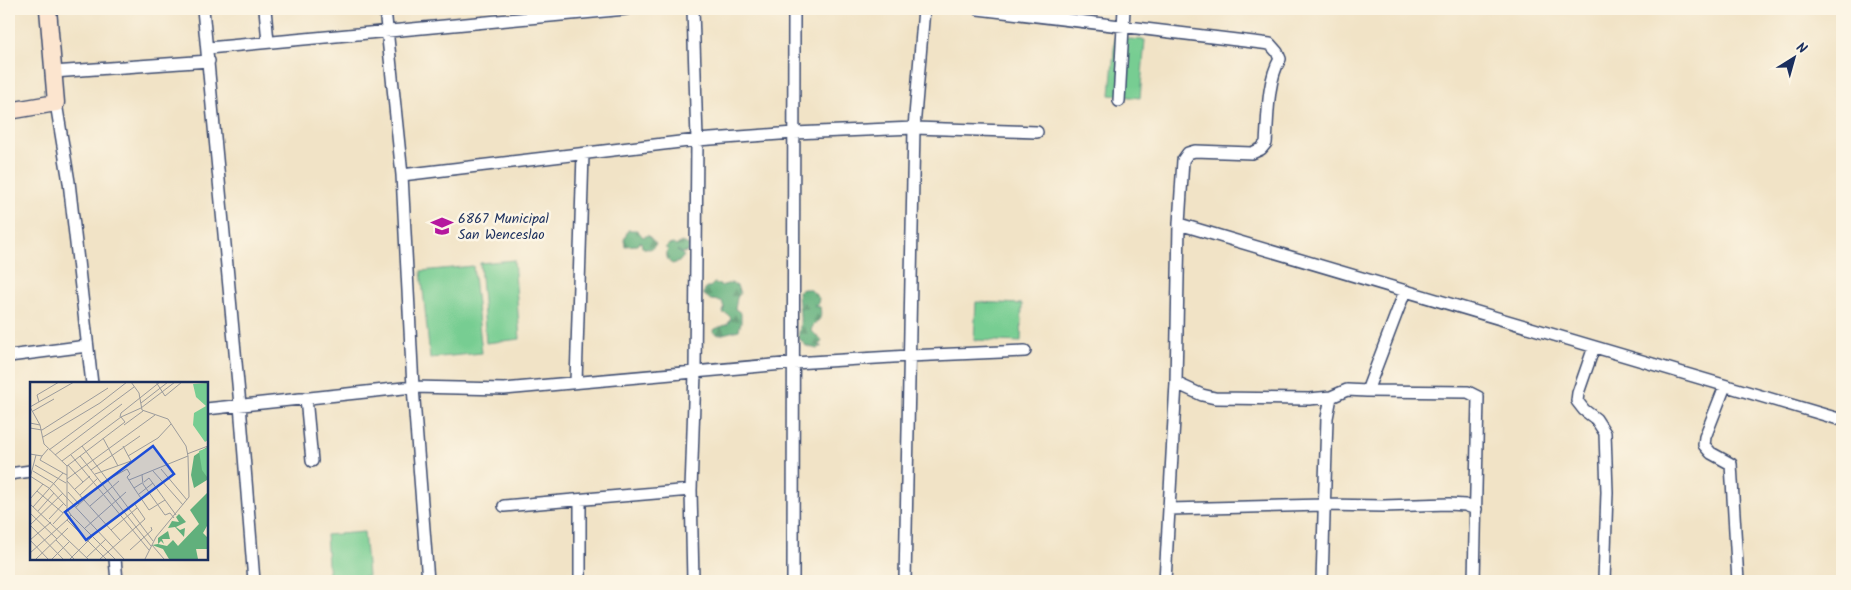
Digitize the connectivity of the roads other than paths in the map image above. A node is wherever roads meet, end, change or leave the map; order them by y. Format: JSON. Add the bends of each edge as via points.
{"nodes":[{"id":1,"x":48,"y":9,"type":"edge"},
{"id":2,"x":203,"y":9,"type":"edge"},
{"id":3,"x":265,"y":9,"type":"edge"},
{"id":4,"x":386,"y":9,"type":"edge"},
{"id":5,"x":626,"y":9,"type":"edge"},
{"id":6,"x":693,"y":9,"type":"edge"},
{"id":7,"x":794,"y":9,"type":"edge"},
{"id":8,"x":924,"y":9,"type":"edge"},
{"id":9,"x":978,"y":9,"type":"edge"},
{"id":10,"x":1124,"y":9,"type":"edge"},
{"id":11,"x":1123,"y":26,"type":"junction"},
{"id":12,"x":388,"y":31,"type":"junction"},
{"id":13,"x":268,"y":42,"type":"junction"},
{"id":14,"x":208,"y":48,"type":"junction"},
{"id":15,"x":209,"y":61,"type":"junction"},
{"id":16,"x":53,"y":72,"type":"junction"},
{"id":17,"x":1119,"y":101,"type":"dead end"},
{"id":18,"x":56,"y":103,"type":"junction"},
{"id":19,"x":9,"y":111,"type":"edge"},
{"id":20,"x":914,"y":128,"type":"junction"},
{"id":21,"x":1037,"y":132,"type":"dead end"},
{"id":22,"x":794,"y":133,"type":"junction"},
{"id":23,"x":697,"y":140,"type":"junction"},
{"id":24,"x":583,"y":154,"type":"junction"},
{"id":25,"x":402,"y":175,"type":"junction"},
{"id":26,"x":1180,"y":224,"type":"junction"},
{"id":27,"x":1405,"y":292,"type":"junction"},
{"id":28,"x":86,"y":346,"type":"junction"},
{"id":29,"x":1594,"y":347,"type":"junction"},
{"id":30,"x":1025,"y":351,"type":"dead end"},
{"id":31,"x":9,"y":356,"type":"edge"},
{"id":32,"x":910,"y":356,"type":"junction"},
{"id":33,"x":794,"y":363,"type":"junction"},
{"id":34,"x":695,"y":373,"type":"junction"},
{"id":35,"x":92,"y":382,"type":"edge"},
{"id":36,"x":576,"y":382,"type":"junction"},
{"id":37,"x":1176,"y":383,"type":"junction"},
{"id":38,"x":1725,"y":386,"type":"junction"},
{"id":39,"x":412,"y":387,"type":"junction"},
{"id":40,"x":1368,"y":391,"type":"junction"},
{"id":41,"x":1330,"y":397,"type":"junction"},
{"id":42,"x":306,"y":398,"type":"junction"},
{"id":43,"x":240,"y":405,"type":"junction"},
{"id":44,"x":208,"y":409,"type":"edge"},
{"id":45,"x":1842,"y":420,"type":"edge"},
{"id":46,"x":312,"y":461,"type":"dead end"},
{"id":47,"x":30,"y":471,"type":"edge"},
{"id":48,"x":9,"y":474,"type":"edge"},
{"id":49,"x":691,"y":490,"type":"junction"},
{"id":50,"x":580,"y":500,"type":"junction"},
{"id":51,"x":1323,"y":505,"type":"junction"},
{"id":52,"x":504,"y":506,"type":"dead end"},
{"id":53,"x":1170,"y":509,"type":"junction"},
{"id":54,"x":1476,"y":509,"type":"junction"},
{"id":55,"x":114,"y":560,"type":"edge"},
{"id":56,"x":117,"y":581,"type":"edge"},
{"id":57,"x":254,"y":581,"type":"edge"},
{"id":58,"x":428,"y":581,"type":"edge"},
{"id":59,"x":580,"y":581,"type":"edge"},
{"id":60,"x":693,"y":581,"type":"edge"},
{"id":61,"x":793,"y":581,"type":"edge"},
{"id":62,"x":905,"y":581,"type":"edge"},
{"id":63,"x":1165,"y":581,"type":"edge"},
{"id":64,"x":1322,"y":581,"type":"edge"},
{"id":65,"x":1474,"y":581,"type":"edge"},
{"id":66,"x":1604,"y":581,"type":"edge"},
{"id":67,"x":1738,"y":581,"type":"edge"}],
"edges":[{"from":1,"to":16,"type":"main road"},
{"from":2,"to":14,"type":"street"},
{"from":3,"to":13,"type":"street"},
{"from":4,"to":12,"type":"street"},
{"from":5,"to":12,"type":"street"},
{"from":6,"to":23,"type":"street"},
{"from":7,"to":22,"type":"street"},
{"from":8,"to":20,"type":"street"},
{"from":9,"to":11,"type":"street"},
{"from":10,"to":11,"type":"street"},
{"from":11,"to":17,"type":"street"},
{"from":11,"to":26,"type":"street","via":[[1270,44],[1280,59],[1272,83],[1266,143],[1252,153],[1195,151],[1188,154],[1183,160]]},
{"from":12,"to":13,"type":"street"},
{"from":12,"to":25,"type":"street"},
{"from":13,"to":14,"type":"street"},
{"from":14,"to":15,"type":"street"},
{"from":15,"to":16,"type":"street"},
{"from":15,"to":43,"type":"street"},
{"from":16,"to":18,"type":"main road"},
{"from":18,"to":19,"type":"main road"},
{"from":18,"to":28,"type":"street","via":[[70,182]]},
{"from":20,"to":21,"type":"street"},
{"from":20,"to":22,"type":"street"},
{"from":20,"to":32,"type":"street"},
{"from":22,"to":23,"type":"street"},
{"from":22,"to":33,"type":"street"},
{"from":23,"to":24,"type":"street"},
{"from":23,"to":34,"type":"street"},
{"from":24,"to":25,"type":"street"},
{"from":24,"to":36,"type":"street"},
{"from":25,"to":39,"type":"street"},
{"from":26,"to":27,"type":"street"},
{"from":26,"to":37,"type":"street"},
{"from":27,"to":29,"type":"street"},
{"from":27,"to":40,"type":"street"},
{"from":28,"to":31,"type":"street"},
{"from":28,"to":35,"type":"street"},
{"from":29,"to":38,"type":"street"},
{"from":29,"to":66,"type":"street","via":[[1577,401],[1606,433]]},
{"from":30,"to":32,"type":"street"},
{"from":32,"to":33,"type":"street"},
{"from":32,"to":62,"type":"street"},
{"from":33,"to":34,"type":"street"},
{"from":33,"to":61,"type":"street"},
{"from":34,"to":36,"type":"street"},
{"from":34,"to":49,"type":"street"},
{"from":36,"to":39,"type":"street","via":[[504,390]]},
{"from":37,"to":41,"type":"street","via":[[1202,396],[1215,398]]},
{"from":37,"to":53,"type":"street"},
{"from":38,"to":45,"type":"street"},
{"from":38,"to":67,"type":"street","via":[[1704,445],[1711,453],[1732,464]]},
{"from":39,"to":42,"type":"street"},
{"from":39,"to":58,"type":"street"},
{"from":40,"to":41,"type":"street","via":[[1347,390]]},
{"from":40,"to":54,"type":"street","via":[[1468,392],[1478,397]]},
{"from":41,"to":51,"type":"street"},
{"from":42,"to":43,"type":"street"},
{"from":42,"to":46,"type":"street"},
{"from":43,"to":44,"type":"street"},
{"from":43,"to":57,"type":"street"},
{"from":47,"to":48,"type":"street"},
{"from":49,"to":50,"type":"street"},
{"from":49,"to":60,"type":"street"},
{"from":50,"to":52,"type":"street"},
{"from":50,"to":59,"type":"street"},
{"from":51,"to":53,"type":"street"},
{"from":51,"to":54,"type":"street","via":[[1464,504]]},
{"from":51,"to":64,"type":"street"},
{"from":53,"to":63,"type":"street"},
{"from":54,"to":65,"type":"street"},
{"from":55,"to":56,"type":"street"}]}
